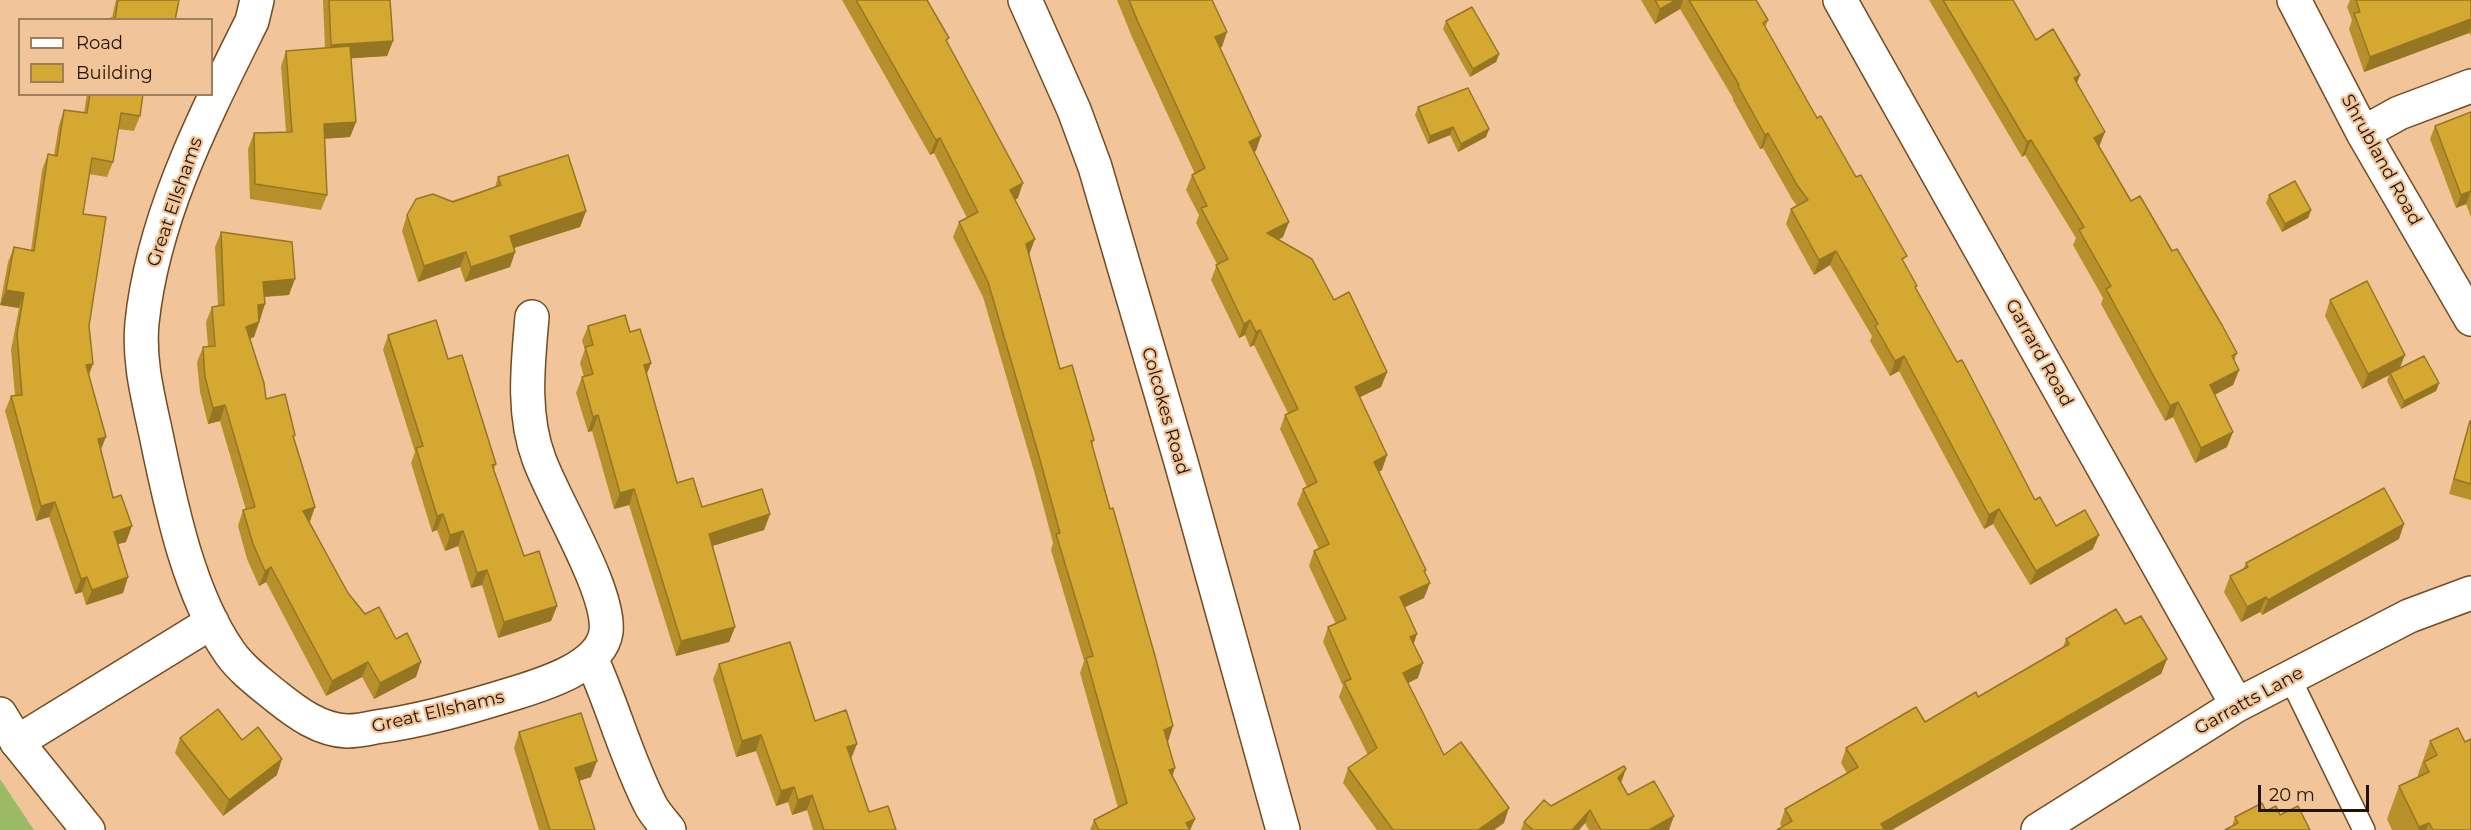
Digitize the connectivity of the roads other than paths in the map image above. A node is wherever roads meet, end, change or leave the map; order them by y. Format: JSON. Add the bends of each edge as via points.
{"nodes":[{"id":1,"x":257,"y":0,"type":"edge"},
{"id":2,"x":1025,"y":0,"type":"edge"},
{"id":3,"x":1840,"y":0,"type":"edge"},
{"id":4,"x":2294,"y":0,"type":"edge"},
{"id":5,"x":2471,"y":86,"type":"edge"},
{"id":6,"x":2363,"y":133,"type":"junction"},
{"id":7,"x":532,"y":317,"type":"dead end"},
{"id":8,"x":2471,"y":319,"type":"edge"},
{"id":9,"x":2471,"y":593,"type":"edge"},
{"id":10,"x":212,"y":622,"type":"junction"},
{"id":11,"x":591,"y":658,"type":"junction"},
{"id":12,"x":2290,"y":678,"type":"junction"},
{"id":13,"x":2237,"y":705,"type":"junction"},
{"id":14,"x":0,"y":714,"type":"edge"},
{"id":15,"x":17,"y":742,"type":"junction"},
{"id":16,"x":88,"y":830,"type":"edge"},
{"id":17,"x":669,"y":830,"type":"edge"},
{"id":18,"x":1283,"y":830,"type":"edge"},
{"id":19,"x":2038,"y":830,"type":"edge"},
{"id":20,"x":2364,"y":830,"type":"edge"}],
"edges":[{"from":1,"to":10,"type":"street","name":"Great Ellshams","via":[[252,21],[192,147],[166,217],[141,325],[143,371],[172,510]]},
{"from":2,"to":18,"type":"street","name":"Colcokes Road","via":[[1095,167]]},
{"from":3,"to":13,"type":"street","name":"Garrard Road"},
{"from":4,"to":6,"type":"street","name":"Shrubland Road"},
{"from":5,"to":6,"type":"street","via":[[2399,112]]},
{"from":6,"to":8,"type":"street","name":"Shrubland Road"},
{"from":7,"to":11,"type":"street","name":"Great Ellshams","via":[[527,367],[529,415],[538,457],[605,611],[606,635]]},
{"from":9,"to":12,"type":"street","name":"Garratts Lane","via":[[2409,616]]},
{"from":10,"to":11,"type":"street","name":"Great Ellshams","via":[[231,655],[258,682],[299,714],[327,727],[348,731],[396,724],[500,698],[559,679]]},
{"from":10,"to":15,"type":"street"},
{"from":11,"to":17,"type":"street","via":[[651,806]]},
{"from":12,"to":13,"type":"street","name":"Garratts Lane"},
{"from":12,"to":20,"type":"lane"},
{"from":13,"to":19,"type":"street","name":"Garratts Lane"},
{"from":14,"to":15,"type":"street"},
{"from":15,"to":16,"type":"street"}]}
